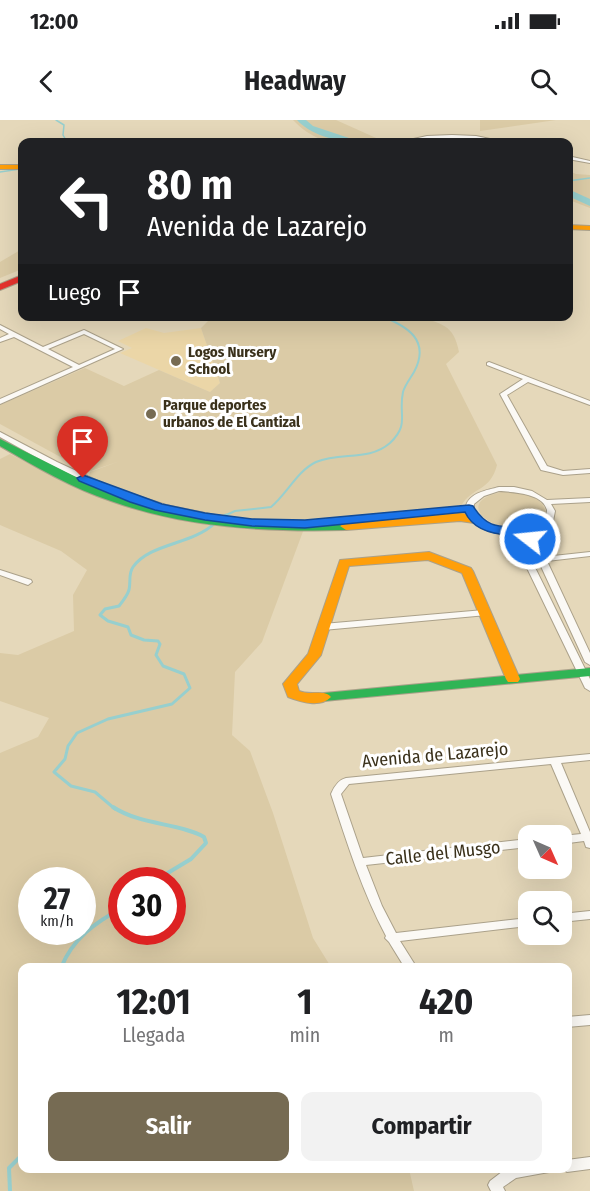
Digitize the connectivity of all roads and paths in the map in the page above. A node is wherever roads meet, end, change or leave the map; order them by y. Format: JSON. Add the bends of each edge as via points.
{"nodes":[{"id":1,"x":419,"y":138,"type":"edge"},
{"id":2,"x":474,"y":138,"type":"edge"},
{"id":3,"x":573,"y":158,"type":"edge"},
{"id":4,"x":590,"y":162,"type":"edge"},
{"id":5,"x":573,"y":227,"type":"edge"},
{"id":6,"x":590,"y":228,"type":"edge"},
{"id":7,"x":573,"y":232,"type":"edge"},
{"id":8,"x":590,"y":233,"type":"edge"},
{"id":9,"x":18,"y":278,"type":"edge"},
{"id":10,"x":0,"y":285,"type":"edge"},
{"id":11,"x":0,"y":327,"type":"edge"},
{"id":12,"x":15,"y":334,"type":"junction"},
{"id":13,"x":0,"y":340,"type":"edge"},
{"id":14,"x":43,"y":349,"type":"junction"},
{"id":15,"x":489,"y":364,"type":"dead end"},
{"id":16,"x":78,"y":367,"type":"junction"},
{"id":17,"x":528,"y":380,"type":"junction"},
{"id":18,"x":0,"y":402,"type":"edge"},
{"id":19,"x":590,"y":403,"type":"edge"},
{"id":20,"x":0,"y":434,"type":"edge"},
{"id":21,"x":0,"y":442,"type":"edge"},
{"id":22,"x":590,"y":471,"type":"edge"},
{"id":23,"x":104,"y":491,"type":"junction"},
{"id":24,"x":590,"y":500,"type":"edge"},
{"id":25,"x":546,"y":502,"type":"junction"},
{"id":26,"x":590,"y":506,"type":"edge"},
{"id":27,"x":551,"y":511,"type":"junction"},
{"id":28,"x":471,"y":514,"type":"junction"},
{"id":29,"x":528,"y":531,"type":"junction"},
{"id":30,"x":514,"y":533,"type":"junction"},
{"id":31,"x":590,"y":554,"type":"edge"},
{"id":32,"x":542,"y":559,"type":"junction"},
{"id":33,"x":530,"y":560,"type":"junction"},
{"id":34,"x":0,"y":572,"type":"edge"},
{"id":35,"x":28,"y":582,"type":"dead end"},
{"id":36,"x":484,"y":613,"type":"junction"},
{"id":37,"x":323,"y":627,"type":"junction"},
{"id":38,"x":587,"y":669,"type":"edge"},
{"id":39,"x":513,"y":679,"type":"junction"},
{"id":40,"x":590,"y":688,"type":"edge"},
{"id":41,"x":590,"y":757,"type":"edge"},
{"id":42,"x":555,"y":761,"type":"junction"},
{"id":43,"x":572,"y":840,"type":"edge"},
{"id":44,"x":589,"y":841,"type":"edge"},
{"id":45,"x":518,"y":844,"type":"edge"},
{"id":46,"x":358,"y":862,"type":"junction"},
{"id":47,"x":590,"y":915,"type":"edge"},
{"id":48,"x":572,"y":917,"type":"edge"},
{"id":49,"x":518,"y":923,"type":"edge"},
{"id":50,"x":391,"y":938,"type":"junction"},
{"id":51,"x":408,"y":963,"type":"edge"},
{"id":52,"x":590,"y":1020,"type":"edge"},
{"id":53,"x":572,"y":1022,"type":"edge"},
{"id":54,"x":590,"y":1163,"type":"edge"},
{"id":55,"x":572,"y":1165,"type":"edge"},
{"id":56,"x":512,"y":1173,"type":"edge"},
{"id":57,"x":498,"y":1191,"type":"edge"}],
"edges":[{"from":1,"to":2,"type":"street"},
{"from":3,"to":4,"type":"street"},
{"from":5,"to":6,"type":"main road"},
{"from":7,"to":8,"type":"main road"},
{"from":9,"to":10,"type":"main road"},
{"from":11,"to":12,"type":"street"},
{"from":12,"to":13,"type":"street"},
{"from":12,"to":14,"type":"street"},
{"from":14,"to":16,"type":"street"},
{"from":14,"to":16,"type":"street","via":[[84,332],[120,349]]},
{"from":15,"to":17,"type":"street"},
{"from":16,"to":18,"type":"street"},
{"from":17,"to":19,"type":"street"},
{"from":17,"to":22,"type":"street","via":[[503,394],[544,468],[563,473]]},
{"from":20,"to":23,"type":"street"},
{"from":21,"to":23,"type":"main road"},
{"from":23,"to":28,"type":"main road","via":[[155,512],[256,528]]},
{"from":24,"to":25,"type":"street"},
{"from":25,"to":27,"type":"street"},
{"from":25,"to":28,"type":"street","via":[[521,490],[499,489],[481,494],[470,503]]},
{"from":26,"to":27,"type":"street"},
{"from":27,"to":29,"type":"street","via":[[549,521]]},
{"from":28,"to":30,"type":"street","via":[[495,530]]},
{"from":29,"to":30,"type":"street"},
{"from":29,"to":32,"type":"street"},
{"from":30,"to":33,"type":"street"},
{"from":31,"to":32,"type":"street"},
{"from":32,"to":33,"type":"street"},
{"from":32,"to":38,"type":"street"},
{"from":33,"to":38,"type":"street"},
{"from":34,"to":35,"type":"street"},
{"from":36,"to":37,"type":"street"},
{"from":36,"to":37,"type":"main road","via":[[467,571],[429,556],[418,556],[344,563]]},
{"from":36,"to":39,"type":"main road"},
{"from":37,"to":39,"type":"main road","via":[[314,655],[290,684],[293,694],[305,699]]},
{"from":38,"to":39,"type":"main road"},
{"from":38,"to":40,"type":"street"},
{"from":41,"to":42,"type":"street","name":"Avenida de Lazarejo"},
{"from":42,"to":44,"type":"street"},
{"from":42,"to":46,"type":"street","name":"Avenida de Lazarejo","via":[[346,781],[336,794]]},
{"from":43,"to":44,"type":"street"},
{"from":45,"to":46,"type":"street","name":"Calle del Musgo"},
{"from":46,"to":50,"type":"street","name":"Avenida de Lazarejo"},
{"from":47,"to":48,"type":"street"},
{"from":49,"to":50,"type":"street"},
{"from":50,"to":51,"type":"street","name":"Avenida de Lazarejo"},
{"from":52,"to":53,"type":"street"},
{"from":54,"to":55,"type":"street"},
{"from":56,"to":57,"type":"street","via":[[495,1185]]}]}
